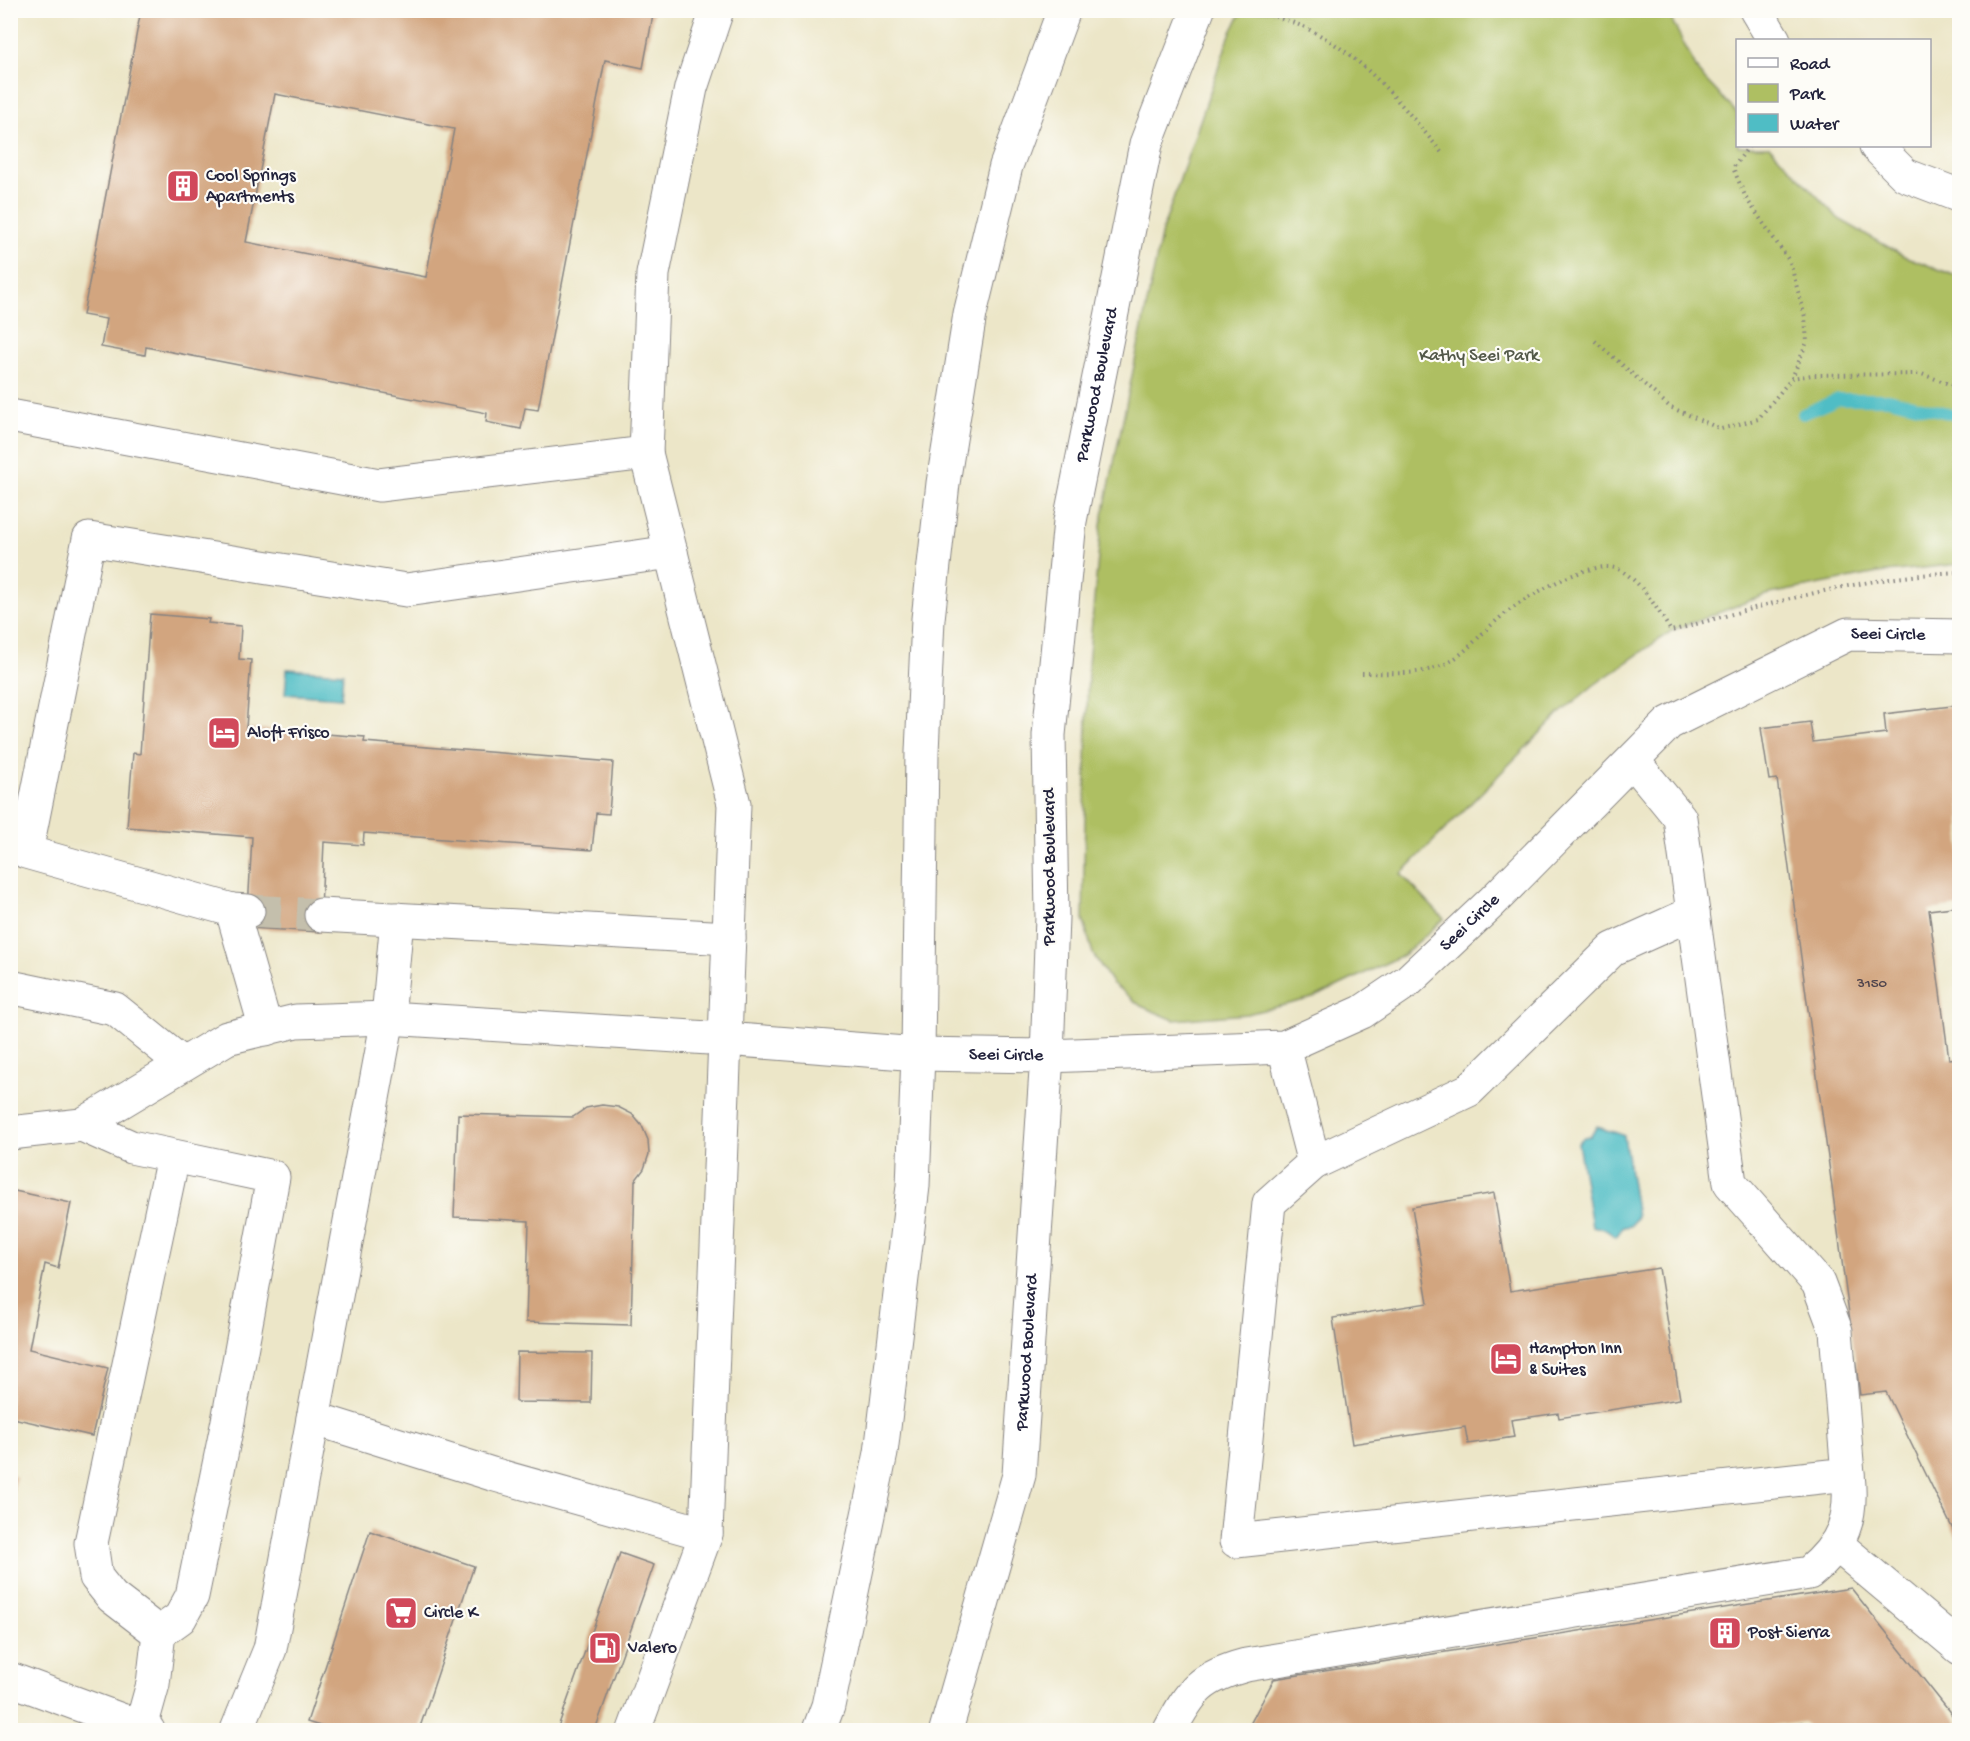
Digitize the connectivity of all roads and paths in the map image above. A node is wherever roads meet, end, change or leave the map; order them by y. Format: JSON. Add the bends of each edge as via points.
{"nodes":[{"id":1,"x":717,"y":10,"type":"edge"},
{"id":2,"x":1064,"y":10,"type":"edge"},
{"id":3,"x":1198,"y":10,"type":"edge"},
{"id":4,"x":1756,"y":10,"type":"edge"},
{"id":5,"x":1264,"y":13,"type":"dead end"},
{"id":6,"x":1773,"y":39,"type":"edge"},
{"id":7,"x":1748,"y":147,"type":"edge"},
{"id":8,"x":1877,"y":147,"type":"edge"},
{"id":9,"x":1442,"y":153,"type":"dead end"},
{"id":10,"x":1959,"y":196,"type":"edge"},
{"id":11,"x":1594,"y":341,"type":"dead end"},
{"id":12,"x":1792,"y":378,"type":"junction"},
{"id":13,"x":1959,"y":388,"type":"edge"},
{"id":14,"x":10,"y":416,"type":"edge"},
{"id":15,"x":646,"y":453,"type":"junction"},
{"id":16,"x":671,"y":552,"type":"junction"},
{"id":17,"x":1959,"y":572,"type":"edge"},
{"id":18,"x":1959,"y":636,"type":"edge"},
{"id":19,"x":1362,"y":673,"type":"dead end"},
{"id":20,"x":1634,"y":762,"type":"junction"},
{"id":21,"x":1693,"y":913,"type":"junction"},
{"id":22,"x":321,"y":915,"type":"tunnel mouth"},
{"id":23,"x":397,"y":920,"type":"junction"},
{"id":24,"x":729,"y":938,"type":"junction"},
{"id":25,"x":10,"y":987,"type":"edge"},
{"id":26,"x":388,"y":1018,"type":"junction"},
{"id":27,"x":266,"y":1029,"type":"junction"},
{"id":28,"x":725,"y":1039,"type":"junction"},
{"id":29,"x":1284,"y":1047,"type":"junction"},
{"id":30,"x":918,"y":1054,"type":"junction"},
{"id":31,"x":1047,"y":1056,"type":"junction"},
{"id":32,"x":183,"y":1064,"type":"junction"},
{"id":33,"x":82,"y":1125,"type":"junction"},
{"id":34,"x":10,"y":1133,"type":"edge"},
{"id":35,"x":172,"y":1158,"type":"junction"},
{"id":36,"x":1314,"y":1163,"type":"junction"},
{"id":37,"x":313,"y":1418,"type":"junction"},
{"id":38,"x":1848,"y":1474,"type":"junction"},
{"id":39,"x":706,"y":1534,"type":"junction"},
{"id":40,"x":1836,"y":1544,"type":"junction"},
{"id":41,"x":159,"y":1633,"type":"junction"},
{"id":42,"x":1959,"y":1648,"type":"edge"},
{"id":43,"x":10,"y":1679,"type":"edge"},
{"id":44,"x":144,"y":1729,"type":"edge"},
{"id":45,"x":237,"y":1731,"type":"edge"},
{"id":46,"x":634,"y":1731,"type":"edge"},
{"id":47,"x":819,"y":1731,"type":"edge"},
{"id":48,"x":946,"y":1731,"type":"edge"},
{"id":49,"x":1170,"y":1731,"type":"edge"}],
"edges":[{"from":1,"to":15,"type":"main road","via":[[691,88],[653,274]]},
{"from":2,"to":30,"type":"main road","via":[[1005,166],[970,314],[943,483],[928,619],[922,741]]},
{"from":3,"to":31,"type":"main road","name":"Parkwood Boulevard","via":[[1146,144],[1070,521],[1049,735],[1052,917]]},
{"from":4,"to":6,"type":"main road"},
{"from":5,"to":9,"type":"path","via":[[1308,28],[1339,48],[1403,104]]},
{"from":7,"to":12,"type":"path","via":[[1733,168],[1746,198],[1790,262],[1805,317],[1807,342]]},
{"from":8,"to":10,"type":"main road","via":[[1905,176]]},
{"from":11,"to":12,"type":"path","via":[[1670,407],[1721,429],[1758,419]]},
{"from":12,"to":13,"type":"path","via":[[1922,374]]},
{"from":14,"to":15,"type":"main road","via":[[379,485]]},
{"from":15,"to":16,"type":"main road"},
{"from":16,"to":24,"type":"main road","via":[[734,804]]},
{"from":16,"to":27,"type":"main road","via":[[406,590],[89,539],[26,852],[240,911]]},
{"from":17,"to":19,"type":"path","via":[[1875,579],[1802,594],[1671,631],[1635,581],[1621,569],[1607,566],[1550,584],[1496,621],[1457,658],[1442,665],[1424,671]]},
{"from":18,"to":20,"type":"main road","name":"Seei Circle","via":[[1848,634],[1669,723]]},
{"from":20,"to":21,"type":"main road","via":[[1680,818]]},
{"from":20,"to":29,"type":"main road","name":"Seei Circle","via":[[1408,981],[1362,1012]]},
{"from":21,"to":36,"type":"main road","via":[[1613,949],[1469,1090]]},
{"from":21,"to":38,"type":"main road","via":[[1731,1183],[1818,1283],[1843,1328]]},
{"from":22,"to":23,"type":"main road"},
{"from":23,"to":24,"type":"main road"},
{"from":23,"to":26,"type":"main road"},
{"from":24,"to":28,"type":"main road"},
{"from":25,"to":32,"type":"main road","via":[[115,1009]]},
{"from":26,"to":27,"type":"main road","name":"Seei Circle","via":[[296,1021]]},
{"from":26,"to":28,"type":"main road","name":"Seei Circle"},
{"from":26,"to":37,"type":"main road"},
{"from":27,"to":32,"type":"main road","name":"Seei Circle","via":[[227,1038]]},
{"from":28,"to":30,"type":"main road","name":"Seei Circle"},
{"from":28,"to":39,"type":"main road"},
{"from":29,"to":31,"type":"main road","name":"Seei Circle"},
{"from":29,"to":36,"type":"main road"},
{"from":30,"to":31,"type":"main road","name":"Seei Circle"},
{"from":30,"to":47,"type":"main road","via":[[913,1186],[881,1453],[828,1706]]},
{"from":31,"to":48,"type":"main road","name":"Parkwood Boulevard","via":[[1019,1474]]},
{"from":32,"to":33,"type":"main road","name":"Seei Circle"},
{"from":33,"to":34,"type":"main road"},
{"from":33,"to":35,"type":"main road","via":[[131,1147]]},
{"from":35,"to":41,"type":"main road","via":[[91,1543],[96,1577],[112,1597]]},
{"from":35,"to":41,"type":"main road","via":[[273,1177],[192,1596],[180,1618]]},
{"from":36,"to":38,"type":"main road","via":[[1269,1203],[1236,1541]]},
{"from":37,"to":39,"type":"main road","via":[[492,1474]]},
{"from":37,"to":45,"type":"main road","via":[[270,1649]]},
{"from":38,"to":40,"type":"main road","via":[[1849,1517]]},
{"from":39,"to":46,"type":"main road"},
{"from":40,"to":42,"type":"main road"},
{"from":40,"to":49,"type":"main road","via":[[1809,1573],[1793,1578],[1282,1658],[1220,1672],[1195,1687]]},
{"from":41,"to":44,"type":"main road"},
{"from":43,"to":44,"type":"main road"}]}
